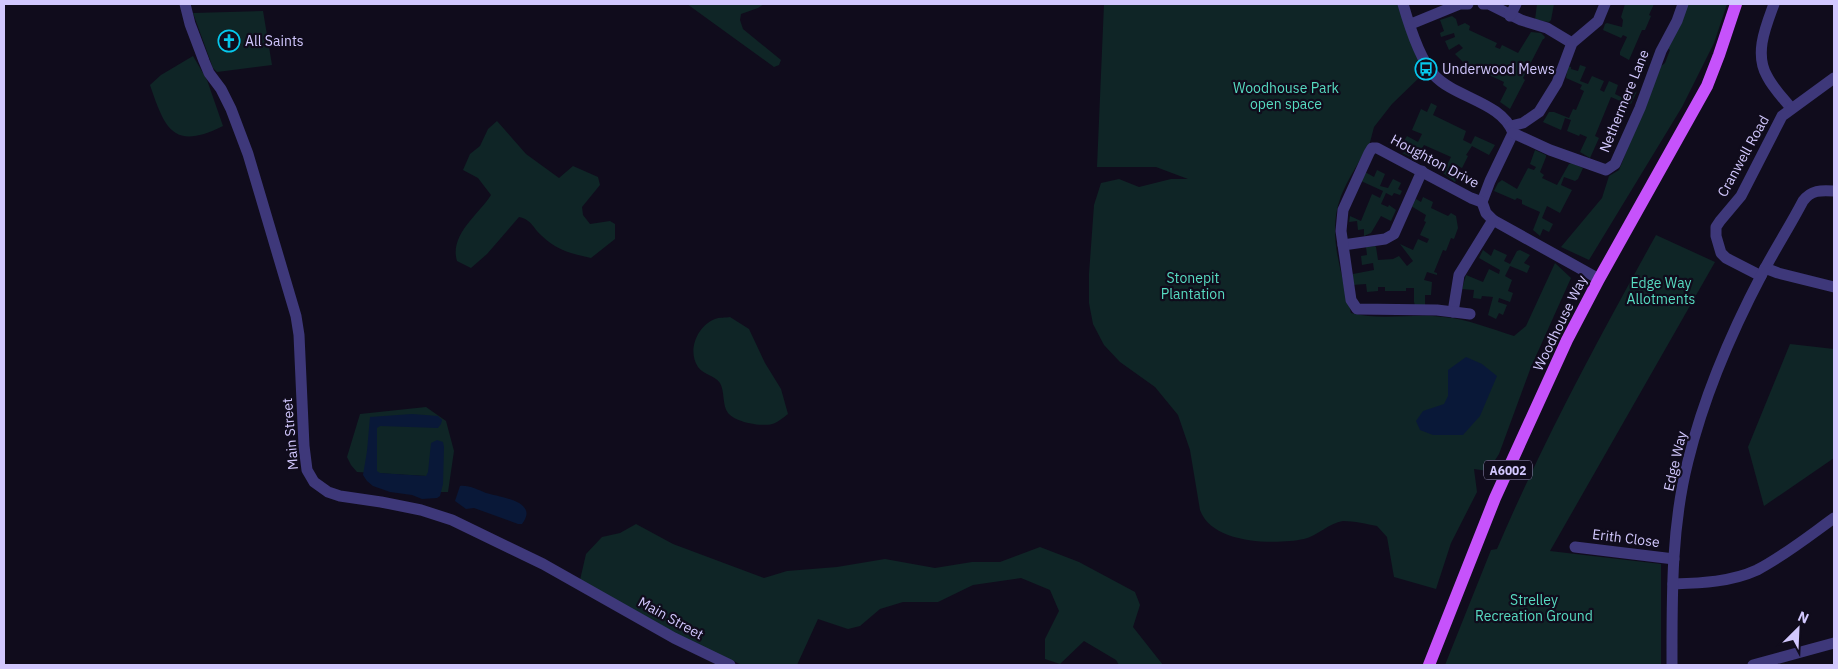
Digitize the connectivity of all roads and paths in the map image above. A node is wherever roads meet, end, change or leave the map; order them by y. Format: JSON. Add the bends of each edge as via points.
{"nodes":[{"id":1,"x":185,"y":4,"type":"edge"},
{"id":2,"x":1404,"y":4,"type":"edge"},
{"id":3,"x":1468,"y":4,"type":"edge"},
{"id":4,"x":1483,"y":4,"type":"edge"},
{"id":5,"x":1516,"y":4,"type":"edge"},
{"id":6,"x":1605,"y":4,"type":"edge"},
{"id":7,"x":1683,"y":4,"type":"edge"},
{"id":8,"x":1736,"y":4,"type":"edge"},
{"id":9,"x":1774,"y":4,"type":"edge"},
{"id":10,"x":1510,"y":16,"type":"junction"},
{"id":11,"x":1410,"y":24,"type":"junction"},
{"id":12,"x":1572,"y":43,"type":"junction"},
{"id":13,"x":1834,"y":78,"type":"edge"},
{"id":14,"x":1791,"y":108,"type":"junction"},
{"id":15,"x":1512,"y":130,"type":"junction"},
{"id":16,"x":1422,"y":171,"type":"junction"},
{"id":17,"x":1834,"y":191,"type":"edge"},
{"id":18,"x":1482,"y":202,"type":"junction"},
{"id":19,"x":1493,"y":220,"type":"junction"},
{"id":20,"x":1344,"y":246,"type":"junction"},
{"id":21,"x":1763,"y":272,"type":"junction"},
{"id":22,"x":1599,"y":279,"type":"junction"},
{"id":23,"x":1834,"y":287,"type":"edge"},
{"id":24,"x":1453,"y":312,"type":"junction"},
{"id":25,"x":1470,"y":314,"type":"dead end"},
{"id":26,"x":1834,"y":518,"type":"edge"},
{"id":27,"x":1575,"y":547,"type":"dead end"},
{"id":28,"x":1674,"y":559,"type":"junction"},
{"id":29,"x":1673,"y":584,"type":"junction"},
{"id":30,"x":1834,"y":643,"type":"edge"},
{"id":31,"x":730,"y":665,"type":"edge"},
{"id":32,"x":1429,"y":665,"type":"edge"},
{"id":33,"x":1672,"y":665,"type":"edge"},
{"id":34,"x":1753,"y":665,"type":"edge"}],
"edges":[{"from":1,"to":31,"type":"street","name":"Main Street","via":[[204,62],[225,96],[248,154],[296,316],[304,446],[307,470],[314,482],[340,496],[413,508],[452,520],[543,564],[683,643]]},
{"from":2,"to":11,"type":"street"},
{"from":3,"to":11,"type":"street","via":[[1460,4]]},
{"from":4,"to":10,"type":"street"},
{"from":5,"to":10,"type":"street"},
{"from":6,"to":12,"type":"street","via":[[1598,21]]},
{"from":7,"to":15,"type":"street","name":"Nethermere Lane","via":[[1640,108],[1611,167],[1606,170],[1587,164]]},
{"from":8,"to":22,"type":"main road","name":"Woodhouse Way","number":"A6002","via":[[1707,86]]},
{"from":9,"to":14,"type":"street","via":[[1760,52],[1766,76]]},
{"from":10,"to":12,"type":"street","via":[[1548,28]]},
{"from":11,"to":15,"type":"street","via":[[1434,75],[1447,86],[1501,115]]},
{"from":12,"to":15,"type":"street","via":[[1557,82],[1539,112]]},
{"from":13,"to":14,"type":"street","name":"Cranwell Road"},
{"from":14,"to":21,"type":"street","name":"Cranwell Road","via":[[1777,124],[1741,196],[1716,227],[1721,252],[1731,260]]},
{"from":15,"to":18,"type":"street"},
{"from":16,"to":18,"type":"street","name":"Houghton Drive"},
{"from":16,"to":20,"type":"street","via":[[1394,234]]},
{"from":16,"to":20,"type":"street","name":"Houghton Drive","via":[[1386,151],[1372,148],[1343,210],[1341,231]]},
{"from":17,"to":21,"type":"street","name":"Edge Way","via":[[1816,191],[1808,195]]},
{"from":18,"to":19,"type":"street"},
{"from":19,"to":22,"type":"street"},
{"from":19,"to":24,"type":"street","via":[[1459,275]]},
{"from":20,"to":24,"type":"street","name":"Houghton Drive","via":[[1351,300],[1357,309]]},
{"from":21,"to":23,"type":"street"},
{"from":21,"to":28,"type":"street","name":"Edge Way","via":[[1709,392],[1688,462]]},
{"from":22,"to":32,"type":"main road","name":"Woodhouse Way","number":"A6002","via":[[1567,340],[1496,498]]},
{"from":24,"to":25,"type":"street","name":"Houghton Drive"},
{"from":26,"to":29,"type":"street","via":[[1755,571],[1717,581]]},
{"from":27,"to":28,"type":"street","name":"Erith Close"},
{"from":28,"to":29,"type":"street","name":"Edge Way"},
{"from":29,"to":33,"type":"street","name":"Edge Way"},
{"from":30,"to":34,"type":"street"}]}
